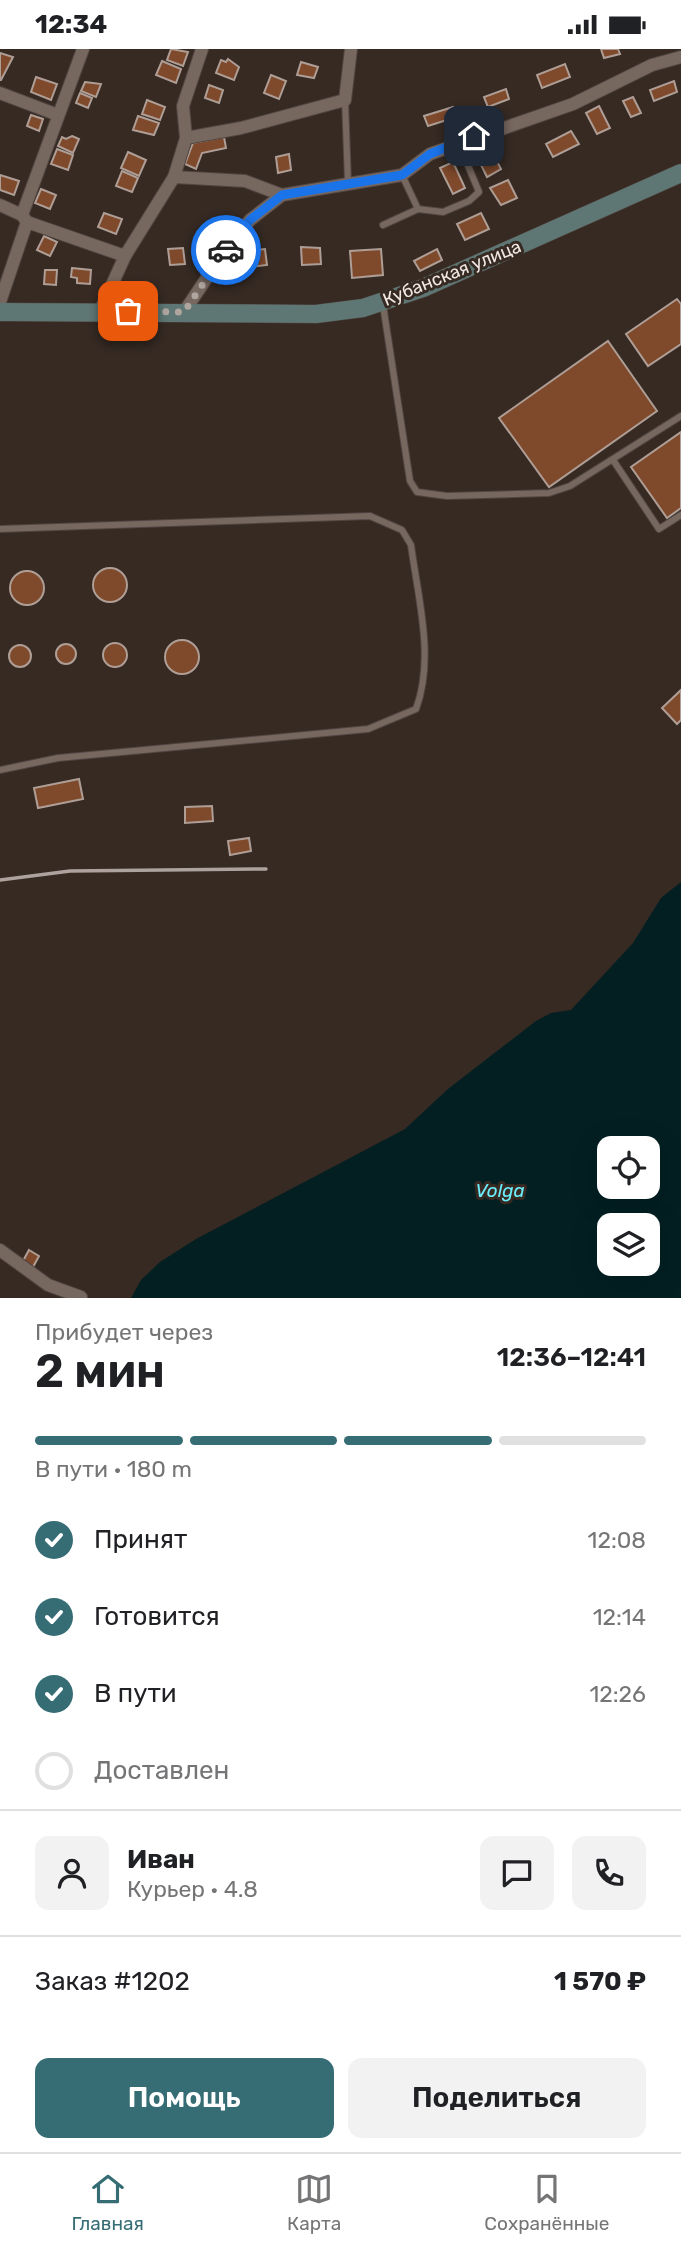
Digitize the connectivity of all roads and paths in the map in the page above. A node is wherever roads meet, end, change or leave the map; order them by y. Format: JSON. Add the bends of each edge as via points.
{"nodes":[{"id":1,"x":83,"y":49,"type":"edge"},
{"id":2,"x":202,"y":49,"type":"edge"},
{"id":3,"x":351,"y":49,"type":"edge"},
{"id":4,"x":677,"y":54,"type":"edge"},
{"id":5,"x":0,"y":93,"type":"edge"},
{"id":6,"x":345,"y":100,"type":"junction"},
{"id":7,"x":58,"y":115,"type":"junction"},
{"id":8,"x":186,"y":138,"type":"junction"},
{"id":9,"x":459,"y":144,"type":"junction"},
{"id":10,"x":681,"y":173,"type":"edge"},
{"id":11,"x":402,"y":175,"type":"junction"},
{"id":12,"x":174,"y":177,"type":"junction"},
{"id":13,"x":348,"y":182,"type":"junction"},
{"id":14,"x":282,"y":195,"type":"junction"},
{"id":15,"x":0,"y":205,"type":"edge"},
{"id":16,"x":418,"y":209,"type":"junction"},
{"id":17,"x":24,"y":218,"type":"junction"},
{"id":18,"x":383,"y":225,"type":"dead end"},
{"id":19,"x":125,"y":256,"type":"junction"},
{"id":20,"x":0,"y":302,"type":"edge"},
{"id":21,"x":383,"y":302,"type":"junction"},
{"id":22,"x":0,"y":311,"type":"edge"},
{"id":23,"x":100,"y":311,"type":"junction"},
{"id":24,"x":184,"y":312,"type":"junction"},
{"id":25,"x":681,"y":416,"type":"edge"},
{"id":26,"x":613,"y":460,"type":"junction"},
{"id":27,"x":681,"y":515,"type":"edge"},
{"id":28,"x":0,"y":530,"type":"edge"},
{"id":29,"x":0,"y":770,"type":"edge"},
{"id":30,"x":0,"y":1250,"type":"edge"},
{"id":31,"x":81,"y":1297,"type":"edge"}],
"edges":[{"from":1,"to":7,"type":"street"},
{"from":2,"to":8,"type":"street","via":[[183,106]]},
{"from":3,"to":6,"type":"street"},
{"from":4,"to":9,"type":"street","via":[[573,104]]},
{"from":5,"to":7,"type":"street"},
{"from":6,"to":8,"type":"street"},
{"from":6,"to":13,"type":"lane"},
{"from":7,"to":17,"type":"street"},
{"from":8,"to":12,"type":"street"},
{"from":9,"to":11,"type":"street","via":[[430,154]]},
{"from":9,"to":16,"type":"lane","via":[[479,192],[443,212]]},
{"from":10,"to":21,"type":"street","name":"Кубанская улица"},
{"from":11,"to":13,"type":"street"},
{"from":11,"to":16,"type":"lane"},
{"from":12,"to":14,"type":"street","via":[[245,181]]},
{"from":12,"to":19,"type":"street"},
{"from":13,"to":14,"type":"street"},
{"from":14,"to":24,"type":"street","via":[[250,220],[224,251]]},
{"from":15,"to":17,"type":"street"},
{"from":16,"to":18,"type":"lane"},
{"from":17,"to":19,"type":"street"},
{"from":17,"to":20,"type":"street"},
{"from":19,"to":23,"type":"street"},
{"from":21,"to":24,"type":"street","name":"Кубанская улица","via":[[316,314]]},
{"from":21,"to":26,"type":"lane","via":[[410,481],[417,492],[446,496],[549,493],[570,487]]},
{"from":22,"to":23,"type":"street","name":"Кубанская улица"},
{"from":23,"to":24,"type":"street","name":"Кубанская улица"},
{"from":25,"to":26,"type":"lane"},
{"from":26,"to":27,"type":"lane","via":[[659,529]]},
{"from":28,"to":29,"type":"lane","via":[[370,516],[402,530],[411,545],[425,651],[423,690],[416,709],[368,729],[58,758]]},
{"from":30,"to":31,"type":"street","via":[[48,1285]]}]}
